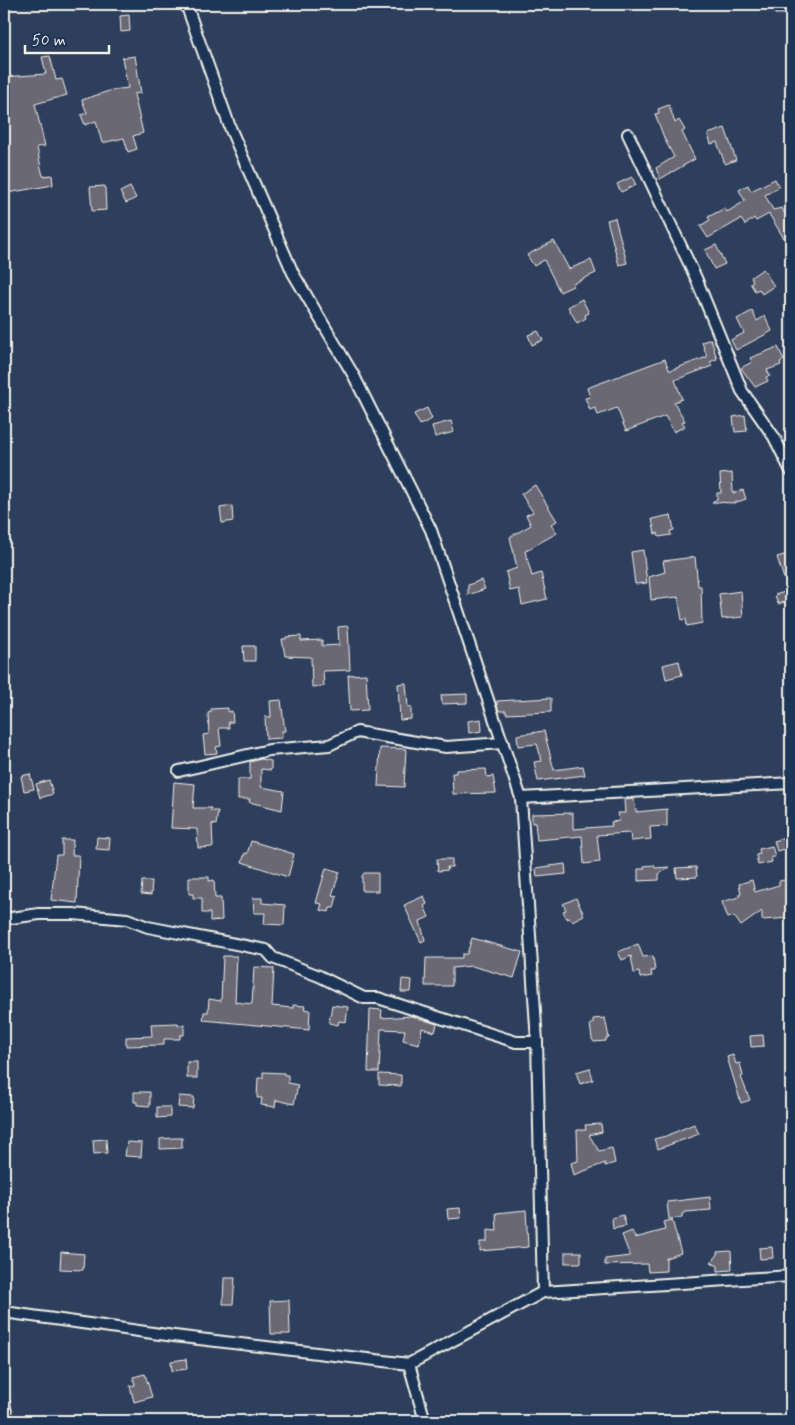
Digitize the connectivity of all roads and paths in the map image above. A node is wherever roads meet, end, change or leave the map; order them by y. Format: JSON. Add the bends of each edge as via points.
{"nodes":[{"id":1,"x":186,"y":4,"type":"edge"},
{"id":2,"x":628,"y":134,"type":"dead end"},
{"id":3,"x":791,"y":471,"type":"edge"},
{"id":4,"x":502,"y":743,"type":"junction"},
{"id":5,"x":179,"y":771,"type":"dead end"},
{"id":6,"x":791,"y":783,"type":"edge"},
{"id":7,"x":521,"y":798,"type":"junction"},
{"id":8,"x":4,"y":918,"type":"edge"},
{"id":9,"x":537,"y":1042,"type":"junction"},
{"id":10,"x":791,"y":1276,"type":"edge"},
{"id":11,"x":543,"y":1292,"type":"junction"},
{"id":12,"x":4,"y":1312,"type":"edge"},
{"id":13,"x":409,"y":1364,"type":"junction"},
{"id":14,"x":4,"y":1403,"type":"edge"},
{"id":15,"x":8,"y":1421,"type":"edge"},
{"id":16,"x":425,"y":1421,"type":"edge"}],
"edges":[{"from":1,"to":4,"type":"street","via":[[231,130],[292,273],[354,376],[431,530]]},
{"from":2,"to":3,"type":"street","via":[[696,278],[742,391],[774,437]]},
{"from":4,"to":5,"type":"street","via":[[446,747],[357,732],[329,745],[269,750]]},
{"from":4,"to":7,"type":"street"},
{"from":6,"to":7,"type":"street"},
{"from":7,"to":9,"type":"street"},
{"from":8,"to":9,"type":"street","via":[[72,914],[127,919],[148,928],[266,950],[273,958],[364,998],[378,998],[516,1042]]},
{"from":9,"to":11,"type":"street"},
{"from":10,"to":11,"type":"street"},
{"from":11,"to":13,"type":"street"},
{"from":12,"to":13,"type":"street"},
{"from":13,"to":16,"type":"street"},
{"from":14,"to":15,"type":"street"}]}
